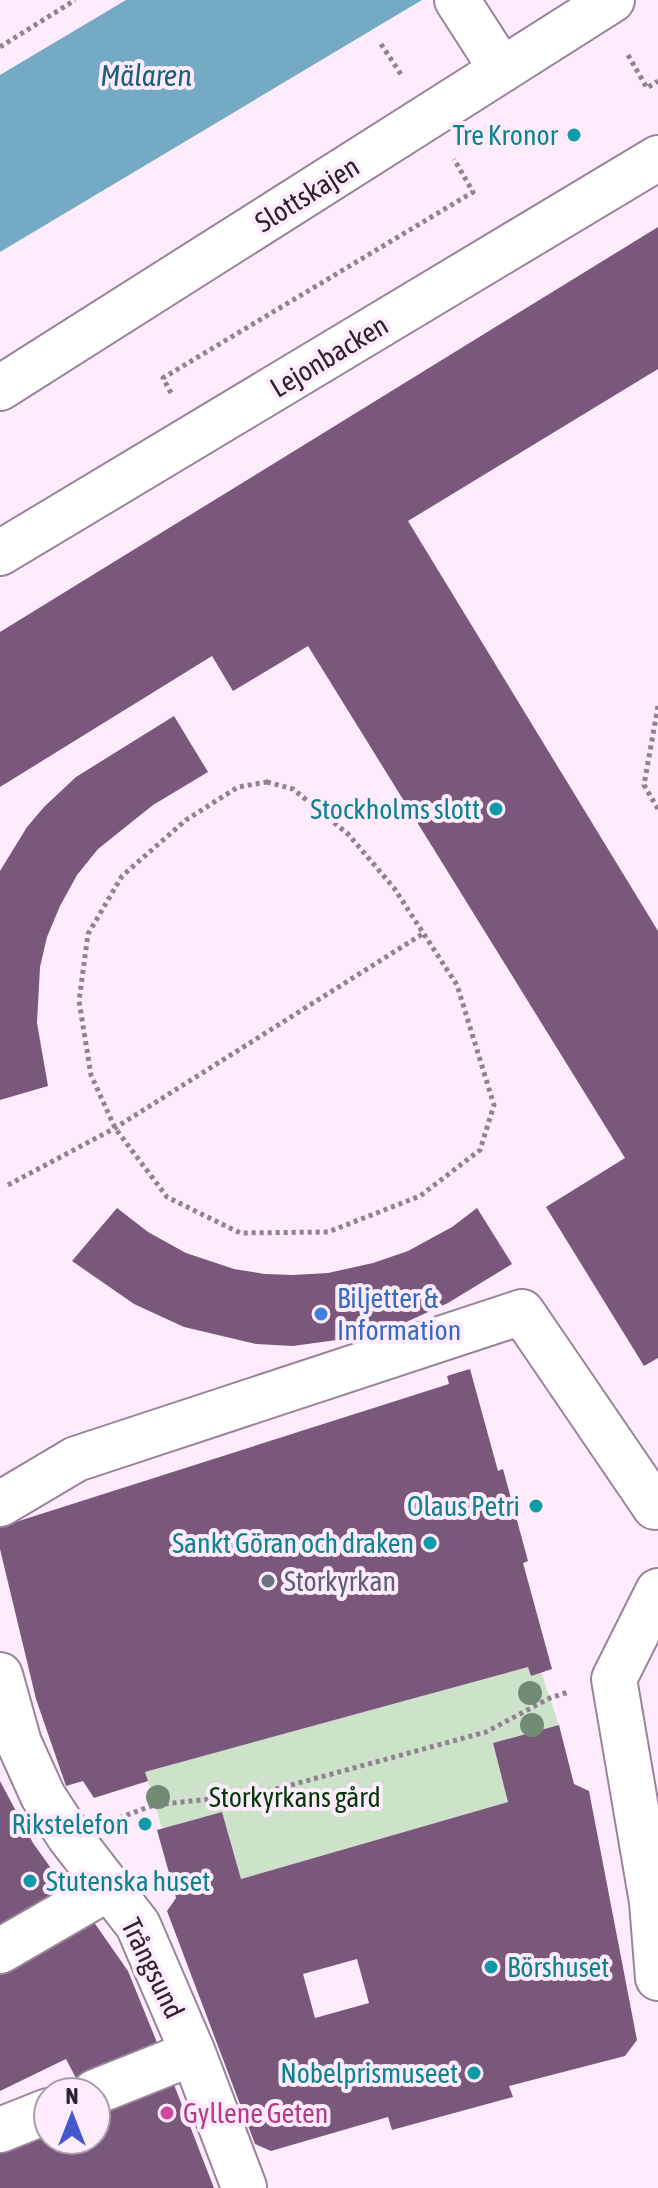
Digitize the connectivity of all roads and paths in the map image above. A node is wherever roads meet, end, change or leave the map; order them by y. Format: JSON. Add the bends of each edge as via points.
{"nodes":[{"id":1,"x":75,"y":0,"type":"edge"},
{"id":2,"x":457,"y":0,"type":"edge"},
{"id":3,"x":612,"y":0,"type":"edge"},
{"id":4,"x":0,"y":47,"type":"edge"},
{"id":5,"x":628,"y":55,"type":"dead end"},
{"id":6,"x":502,"y":70,"type":"junction"},
{"id":7,"x":658,"y":81,"type":"edge"},
{"id":8,"x":658,"y":158,"type":"edge"},
{"id":9,"x":455,"y":162,"type":"dead end"},
{"id":10,"x":0,"y":388,"type":"edge"},
{"id":11,"x":196,"y":435,"type":"junction"},
{"id":12,"x":0,"y":553,"type":"edge"},
{"id":13,"x":658,"y":706,"type":"edge"},
{"id":14,"x":655,"y":797,"type":"edge"},
{"id":15,"x":658,"y":809,"type":"edge"},
{"id":16,"x":424,"y":933,"type":"junction"},
{"id":17,"x":115,"y":1128,"type":"junction"},
{"id":18,"x":8,"y":1185,"type":"dead end"},
{"id":19,"x":5,"y":1501,"type":"edge"},
{"id":20,"x":657,"y":1508,"type":"edge"},
{"id":21,"x":658,"y":1591,"type":"edge"},
{"id":22,"x":0,"y":1675,"type":"edge"},
{"id":23,"x":550,"y":1698,"type":"dead end"},
{"id":24,"x":154,"y":1805,"type":"dead end"},
{"id":25,"x":109,"y":1888,"type":"junction"},
{"id":26,"x":655,"y":1902,"type":"edge"},
{"id":27,"x":0,"y":1951,"type":"edge"},
{"id":28,"x":658,"y":1978,"type":"edge"},
{"id":29,"x":193,"y":2053,"type":"junction"},
{"id":30,"x":112,"y":2085,"type":"edge"},
{"id":31,"x":32,"y":2117,"type":"edge"},
{"id":32,"x":0,"y":2130,"type":"edge"},
{"id":33,"x":244,"y":2187,"type":"edge"}],
"edges":[{"from":1,"to":4,"type":"path"},
{"from":2,"to":6,"type":"street"},
{"from":3,"to":6,"type":"street","name":"Slottskajen"},
{"from":5,"to":7,"type":"path","via":[[647,88]]},
{"from":6,"to":10,"type":"street","name":"Slottskajen"},
{"from":8,"to":11,"type":"street","name":"Lejonbacken"},
{"from":9,"to":11,"type":"path","via":[[473,192],[163,378]]},
{"from":11,"to":12,"type":"street","name":"Lejonbacken"},
{"from":13,"to":14,"type":"path","via":[[644,785]]},
{"from":14,"to":15,"type":"path"},
{"from":16,"to":17,"type":"path"},
{"from":16,"to":17,"type":"path","via":[[457,985],[494,1105],[480,1150],[420,1196],[328,1232],[240,1233],[167,1197]]},
{"from":16,"to":17,"type":"path","via":[[348,834],[293,789],[267,782],[238,787],[186,820],[122,876],[88,934],[79,1001],[91,1075]]},
{"from":17,"to":18,"type":"path"},
{"from":19,"to":20,"type":"street","via":[[76,1459],[522,1312]]},
{"from":21,"to":26,"type":"street","via":[[614,1679]]},
{"from":22,"to":25,"type":"street","name":"Trångsund","via":[[19,1743],[43,1796]]},
{"from":23,"to":24,"type":"path","via":[[486,1732],[273,1790]]},
{"from":25,"to":27,"type":"street"},
{"from":25,"to":29,"type":"street","name":"Trångsund","via":[[138,1925]]},
{"from":26,"to":28,"type":"street"},
{"from":29,"to":30,"type":"street"},
{"from":29,"to":33,"type":"street","name":"Trångsund"},
{"from":31,"to":32,"type":"street"}]}
